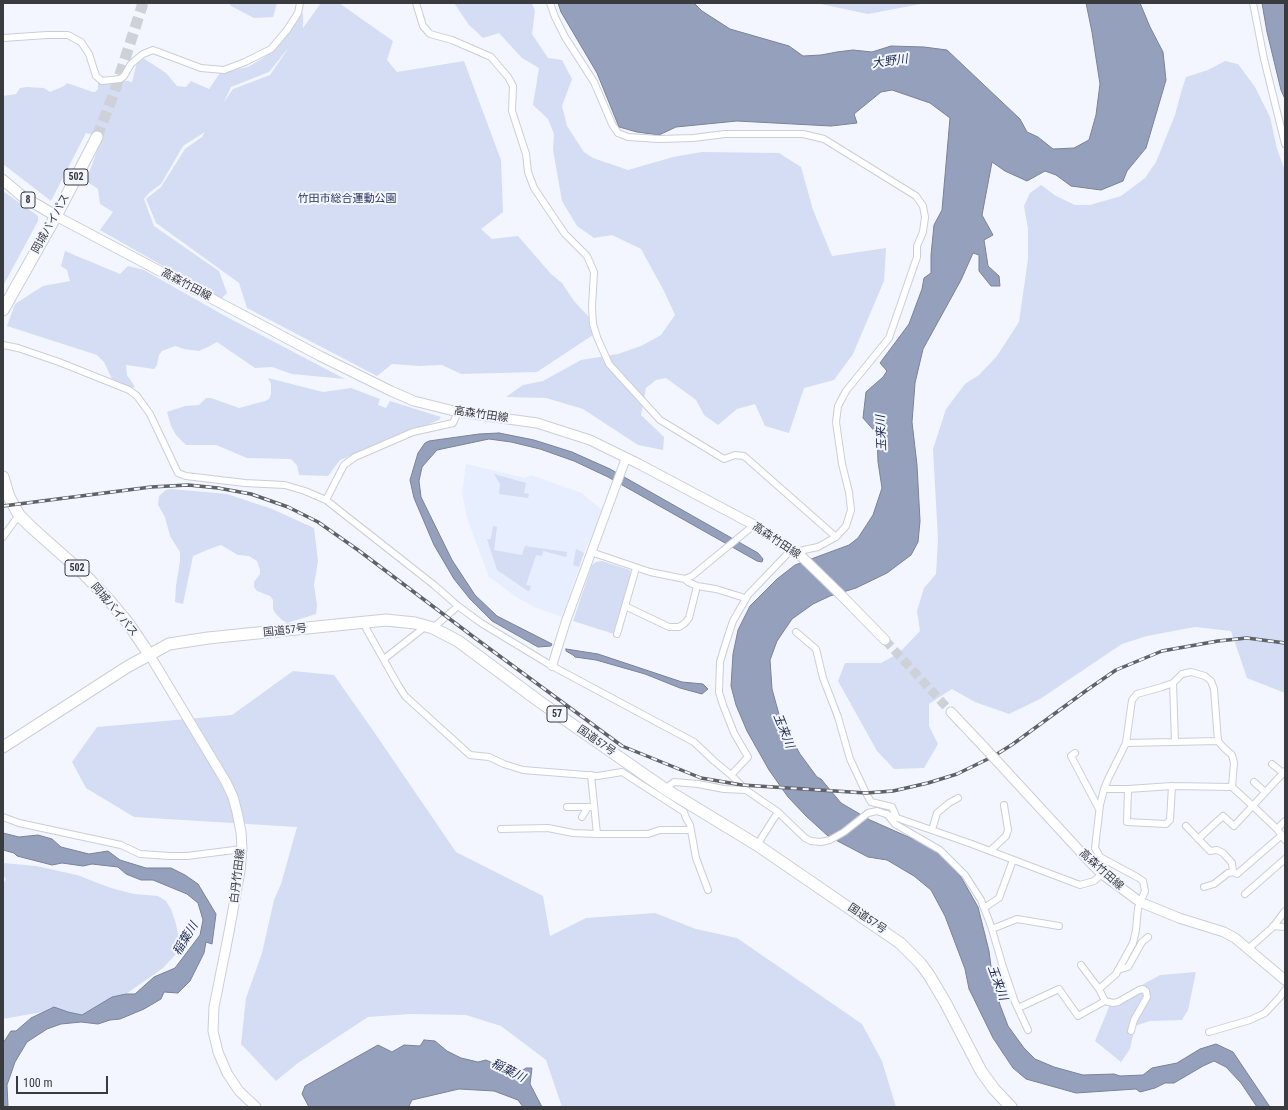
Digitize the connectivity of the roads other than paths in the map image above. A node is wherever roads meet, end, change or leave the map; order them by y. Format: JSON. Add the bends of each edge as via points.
{"nodes":[{"id":1,"x":300,"y":3,"type":"edge"},
{"id":2,"x":416,"y":3,"type":"edge"},
{"id":3,"x":550,"y":3,"type":"edge"},
{"id":4,"x":1253,"y":3,"type":"edge"},
{"id":5,"x":3,"y":38,"type":"edge"},
{"id":6,"x":97,"y":137,"type":"tunnel mouth"},
{"id":7,"x":1285,"y":144,"type":"edge"},
{"id":8,"x":3,"y":180,"type":"edge"},
{"id":9,"x":56,"y":216,"type":"junction"},
{"id":10,"x":3,"y":310,"type":"edge"},
{"id":11,"x":3,"y":345,"type":"edge"},
{"id":12,"x":458,"y":412,"type":"junction"},
{"id":13,"x":626,"y":458,"type":"junction"},
{"id":14,"x":4,"y":483,"type":"edge"},
{"id":15,"x":326,"y":500,"type":"junction"},
{"id":16,"x":19,"y":515,"type":"junction"},
{"id":17,"x":754,"y":525,"type":"junction"},
{"id":18,"x":3,"y":537,"type":"edge"},
{"id":19,"x":836,"y":537,"type":"junction"},
{"id":20,"x":791,"y":550,"type":"junction"},
{"id":21,"x":591,"y":552,"type":"junction"},
{"id":22,"x":636,"y":568,"type":"junction"},
{"id":23,"x":685,"y":579,"type":"junction"},
{"id":24,"x":698,"y":586,"type":"junction"},
{"id":25,"x":745,"y":598,"type":"junction"},
{"id":26,"x":458,"y":606,"type":"junction"},
{"id":27,"x":625,"y":606,"type":"junction"},
{"id":28,"x":364,"y":622,"type":"junction"},
{"id":29,"x":429,"y":627,"type":"junction"},
{"id":30,"x":796,"y":632,"type":"dead end"},
{"id":31,"x":617,"y":634,"type":"dead end"},
{"id":32,"x":884,"y":640,"type":"tunnel mouth"},
{"id":33,"x":149,"y":654,"type":"junction"},
{"id":34,"x":384,"y":659,"type":"junction"},
{"id":35,"x":552,"y":666,"type":"junction"},
{"id":36,"x":1173,"y":683,"type":"junction"},
{"id":37,"x":951,"y":712,"type":"tunnel mouth"},
{"id":38,"x":1218,"y":741,"type":"junction"},
{"id":39,"x":1175,"y":742,"type":"junction"},
{"id":40,"x":1126,"y":743,"type":"junction"},
{"id":41,"x":3,"y":747,"type":"edge"},
{"id":42,"x":1075,"y":753,"type":"dead end"},
{"id":43,"x":1272,"y":764,"type":"dead end"},
{"id":44,"x":1284,"y":772,"type":"edge"},
{"id":45,"x":591,"y":775,"type":"junction"},
{"id":46,"x":732,"y":775,"type":"junction"},
{"id":47,"x":1254,"y":782,"type":"dead end"},
{"id":48,"x":1172,"y":786,"type":"junction"},
{"id":49,"x":1232,"y":787,"type":"junction"},
{"id":50,"x":665,"y":789,"type":"junction"},
{"id":51,"x":1104,"y":789,"type":"junction"},
{"id":52,"x":1128,"y":789,"type":"junction"},
{"id":53,"x":746,"y":790,"type":"junction"},
{"id":54,"x":1265,"y":792,"type":"junction"},
{"id":55,"x":958,"y":798,"type":"dead end"},
{"id":56,"x":1004,"y":805,"type":"dead end"},
{"id":57,"x":1254,"y":806,"type":"junction"},
{"id":58,"x":567,"y":807,"type":"dead end"},
{"id":59,"x":591,"y":807,"type":"junction"},
{"id":60,"x":1099,"y":809,"type":"junction"},
{"id":61,"x":778,"y":812,"type":"junction"},
{"id":62,"x":887,"y":814,"type":"junction"},
{"id":63,"x":3,"y":817,"type":"edge"},
{"id":64,"x":582,"y":817,"type":"dead end"},
{"id":65,"x":897,"y":818,"type":"junction"},
{"id":66,"x":1285,"y":821,"type":"edge"},
{"id":67,"x":1186,"y":826,"type":"dead end"},
{"id":68,"x":500,"y":829,"type":"dead end"},
{"id":69,"x":1277,"y":829,"type":"junction"},
{"id":70,"x":691,"y":830,"type":"junction"},
{"id":71,"x":932,"y":830,"type":"junction"},
{"id":72,"x":597,"y":834,"type":"junction"},
{"id":73,"x":1283,"y":838,"type":"edge"},
{"id":74,"x":1198,"y":839,"type":"junction"},
{"id":75,"x":757,"y":845,"type":"junction"},
{"id":76,"x":242,"y":849,"type":"junction"},
{"id":77,"x":990,"y":851,"type":"junction"},
{"id":78,"x":1285,"y":859,"type":"edge"},
{"id":79,"x":1013,"y":860,"type":"junction"},
{"id":80,"x":1233,"y":872,"type":"junction"},
{"id":81,"x":1102,"y":874,"type":"junction"},
{"id":82,"x":1204,"y":886,"type":"dead end"},
{"id":83,"x":708,"y":890,"type":"dead end"},
{"id":84,"x":1245,"y":894,"type":"dead end"},
{"id":85,"x":1140,"y":902,"type":"junction"},
{"id":86,"x":984,"y":908,"type":"junction"},
{"id":87,"x":1285,"y":911,"type":"edge"},
{"id":88,"x":1059,"y":926,"type":"dead end"},
{"id":89,"x":1273,"y":926,"type":"junction"},
{"id":90,"x":1285,"y":927,"type":"edge"},
{"id":91,"x":992,"y":928,"type":"junction"},
{"id":92,"x":1148,"y":937,"type":"dead end"},
{"id":93,"x":1248,"y":949,"type":"junction"},
{"id":94,"x":1081,"y":965,"type":"dead end"},
{"id":95,"x":1118,"y":970,"type":"junction"},
{"id":96,"x":1285,"y":980,"type":"edge"},
{"id":97,"x":1099,"y":989,"type":"junction"},
{"id":98,"x":1285,"y":990,"type":"edge"},
{"id":99,"x":1105,"y":1000,"type":"junction"},
{"id":100,"x":1018,"y":1008,"type":"junction"},
{"id":101,"x":1028,"y":1030,"type":"dead end"},
{"id":102,"x":1131,"y":1031,"type":"dead end"},
{"id":103,"x":1209,"y":1032,"type":"dead end"},
{"id":104,"x":256,"y":1107,"type":"edge"},
{"id":105,"x":1011,"y":1107,"type":"edge"}],
"edges":[{"from":1,"to":5,"type":"street","via":[[298,13],[287,30],[270,49],[224,70],[201,68],[153,50],[131,64],[120,79],[102,81],[96,76],[89,54],[81,42],[68,35]]},
{"from":2,"to":19,"type":"street","via":[[422,26],[430,34],[452,40],[491,57],[514,86],[512,111],[534,188],[565,234],[587,256],[594,272],[593,324],[596,337],[609,364],[660,420],[724,459],[734,454],[744,456]]},
{"from":3,"to":19,"type":"street","via":[[565,37],[594,82],[618,133],[628,138],[659,139],[725,134],[803,134],[824,139],[916,196],[923,206],[925,217],[923,232],[917,246],[917,257],[889,338],[846,391],[838,406],[836,422],[842,464],[850,492],[851,510],[846,526]]},
{"from":4,"to":7,"type":"street"},
{"from":6,"to":9,"type":"highway","name":"岡城バイパス","number":"502"},
{"from":8,"to":9,"type":"main road","number":"8","via":[[22,196]]},
{"from":9,"to":10,"type":"highway","name":"岡城バイパス","number":"502"},
{"from":9,"to":12,"type":"main road","name":"高森竹田線","via":[[367,381],[414,401]]},
{"from":11,"to":15,"type":"street","via":[[59,362],[138,396],[150,414],[178,472],[186,476],[285,485]]},
{"from":12,"to":13,"type":"main road","name":"高森竹田線","via":[[537,423],[590,440]]},
{"from":12,"to":15,"type":"street","via":[[453,423],[413,432],[354,456],[344,465]]},
{"from":13,"to":17,"type":"main road","name":"高森竹田線"},
{"from":13,"to":21,"type":"street"},
{"from":14,"to":16,"type":"highway","name":"岡城バイパス","number":"502"},
{"from":15,"to":26,"type":"street"},
{"from":16,"to":18,"type":"street"},
{"from":16,"to":33,"type":"highway","name":"岡城バイパス","number":"502","via":[[108,599]]},
{"from":17,"to":20,"type":"main road","name":"高森竹田線"},
{"from":17,"to":23,"type":"street"},
{"from":19,"to":20,"type":"street","via":[[818,547]]},
{"from":20,"to":25,"type":"street"},
{"from":20,"to":32,"type":"main road","name":"高森竹田線","via":[[851,604]]},
{"from":21,"to":22,"type":"street"},
{"from":21,"to":35,"type":"street"},
{"from":22,"to":23,"type":"street"},
{"from":22,"to":27,"type":"street"},
{"from":23,"to":24,"type":"street"},
{"from":24,"to":25,"type":"street"},
{"from":24,"to":27,"type":"street","via":[[689,618],[679,627],[669,626]]},
{"from":25,"to":46,"type":"street","via":[[733,621],[720,662],[719,692],[734,733],[748,757]]},
{"from":26,"to":29,"type":"street"},
{"from":26,"to":35,"type":"street"},
{"from":27,"to":31,"type":"street"},
{"from":28,"to":29,"type":"highway","name":"国道57号","number":"57","via":[[402,621]]},
{"from":28,"to":33,"type":"highway","name":"国道57号","number":"57","via":[[190,640],[169,644]]},
{"from":28,"to":34,"type":"street","via":[[366,630]]},
{"from":29,"to":34,"type":"street"},
{"from":29,"to":50,"type":"highway","name":"国道57号","number":"57","via":[[458,641]]},
{"from":30,"to":65,"type":"street","via":[[816,649],[850,759],[866,793],[871,802],[892,808]]},
{"from":33,"to":41,"type":"highway","name":"国道57号","number":"57"},
{"from":33,"to":76,"type":"main road","name":"白丹竹田線","via":[[226,782],[237,812]]},
{"from":34,"to":45,"type":"street","via":[[405,696],[470,755],[489,757],[523,770]]},
{"from":35,"to":46,"type":"street","via":[[694,742]]},
{"from":36,"to":38,"type":"street","via":[[1182,674],[1191,672],[1205,676],[1211,681],[1214,689]]},
{"from":36,"to":39,"type":"street"},
{"from":36,"to":40,"type":"street","via":[[1137,694],[1132,700]]},
{"from":37,"to":81,"type":"main road","name":"高森竹田線","bridge":true},
{"from":38,"to":39,"type":"street"},
{"from":38,"to":49,"type":"street","via":[[1232,755]]},
{"from":39,"to":40,"type":"street"},
{"from":40,"to":51,"type":"street"},
{"from":42,"to":60,"type":"street","via":[[1071,756]]},
{"from":43,"to":44,"type":"street"},
{"from":44,"to":54,"type":"street"},
{"from":45,"to":59,"type":"street"},
{"from":45,"to":70,"type":"street","via":[[622,772],[684,812]]},
{"from":46,"to":53,"type":"street"},
{"from":47,"to":54,"type":"street"},
{"from":48,"to":49,"type":"street"},
{"from":48,"to":52,"type":"street"},
{"from":48,"to":52,"type":"street","via":[[1170,820],[1166,824],[1127,822]]},
{"from":49,"to":57,"type":"street"},
{"from":50,"to":53,"type":"street","via":[[674,782]]},
{"from":50,"to":75,"type":"highway","name":"国道57号","number":"57"},
{"from":51,"to":52,"type":"street"},
{"from":51,"to":60,"type":"street"},
{"from":53,"to":61,"type":"street"},
{"from":54,"to":57,"type":"street"},
{"from":55,"to":71,"type":"street","via":[[937,813]]},
{"from":56,"to":77,"type":"street","via":[[1008,830],[1006,836]]},
{"from":57,"to":69,"type":"street"},
{"from":57,"to":74,"type":"street","via":[[1234,826],[1223,816]]},
{"from":58,"to":59,"type":"street"},
{"from":59,"to":64,"type":"street"},
{"from":59,"to":72,"type":"street"},
{"from":60,"to":85,"type":"street","via":[[1096,848],[1098,854],[1143,882],[1144,891]]},
{"from":61,"to":62,"type":"street","via":[[806,838],[821,842],[844,832],[868,813],[878,811]]},
{"from":61,"to":75,"type":"street"},
{"from":62,"to":65,"type":"street"},
{"from":62,"to":86,"type":"street","via":[[896,824],[940,850],[965,875]]},
{"from":63,"to":76,"type":"street","via":[[19,824],[121,845],[140,854],[187,856]]},
{"from":65,"to":71,"type":"street"},
{"from":66,"to":69,"type":"street"},
{"from":67,"to":74,"type":"street"},
{"from":68,"to":72,"type":"street","via":[[548,828]]},
{"from":69,"to":73,"type":"street"},
{"from":70,"to":72,"type":"street","via":[[660,830],[648,834]]},
{"from":70,"to":83,"type":"street","via":[[696,858]]},
{"from":71,"to":77,"type":"street"},
{"from":73,"to":80,"type":"street","via":[[1237,874]]},
{"from":74,"to":80,"type":"street","via":[[1210,851],[1217,850],[1223,853],[1232,863]]},
{"from":75,"to":105,"type":"highway","name":"国道57号","number":"57","via":[[910,952],[937,988],[984,1076]]},
{"from":76,"to":104,"type":"main road","name":"白丹竹田線","via":[[236,896],[214,1007],[213,1031],[227,1073],[239,1091]]},
{"from":77,"to":79,"type":"street"},
{"from":78,"to":84,"type":"street"},
{"from":79,"to":81,"type":"street","via":[[1080,885],[1094,881]]},
{"from":79,"to":86,"type":"street","via":[[999,898]]},
{"from":80,"to":82,"type":"street","via":[[1214,884]]},
{"from":81,"to":85,"type":"main road","name":"高森竹田線"},
{"from":85,"to":93,"type":"main road","name":"高森竹田線","via":[[1178,918],[1224,932]]},
{"from":85,"to":95,"type":"street","via":[[1133,943]]},
{"from":86,"to":91,"type":"street"},
{"from":87,"to":89,"type":"street"},
{"from":88,"to":91,"type":"street","via":[[1017,919]]},
{"from":89,"to":90,"type":"street"},
{"from":89,"to":93,"type":"street"},
{"from":91,"to":100,"type":"street"},
{"from":92,"to":95,"type":"street","via":[[1142,942],[1128,967]]},
{"from":93,"to":96,"type":"main road","name":"高森竹田線"},
{"from":94,"to":97,"type":"street"},
{"from":95,"to":97,"type":"street"},
{"from":97,"to":99,"type":"street"},
{"from":98,"to":103,"type":"street","via":[[1265,1013]]},
{"from":99,"to":100,"type":"street","via":[[1078,1016],[1059,989]]},
{"from":99,"to":102,"type":"street","via":[[1118,1002],[1139,990],[1146,991],[1147,997]]},
{"from":100,"to":101,"type":"street"}]}
